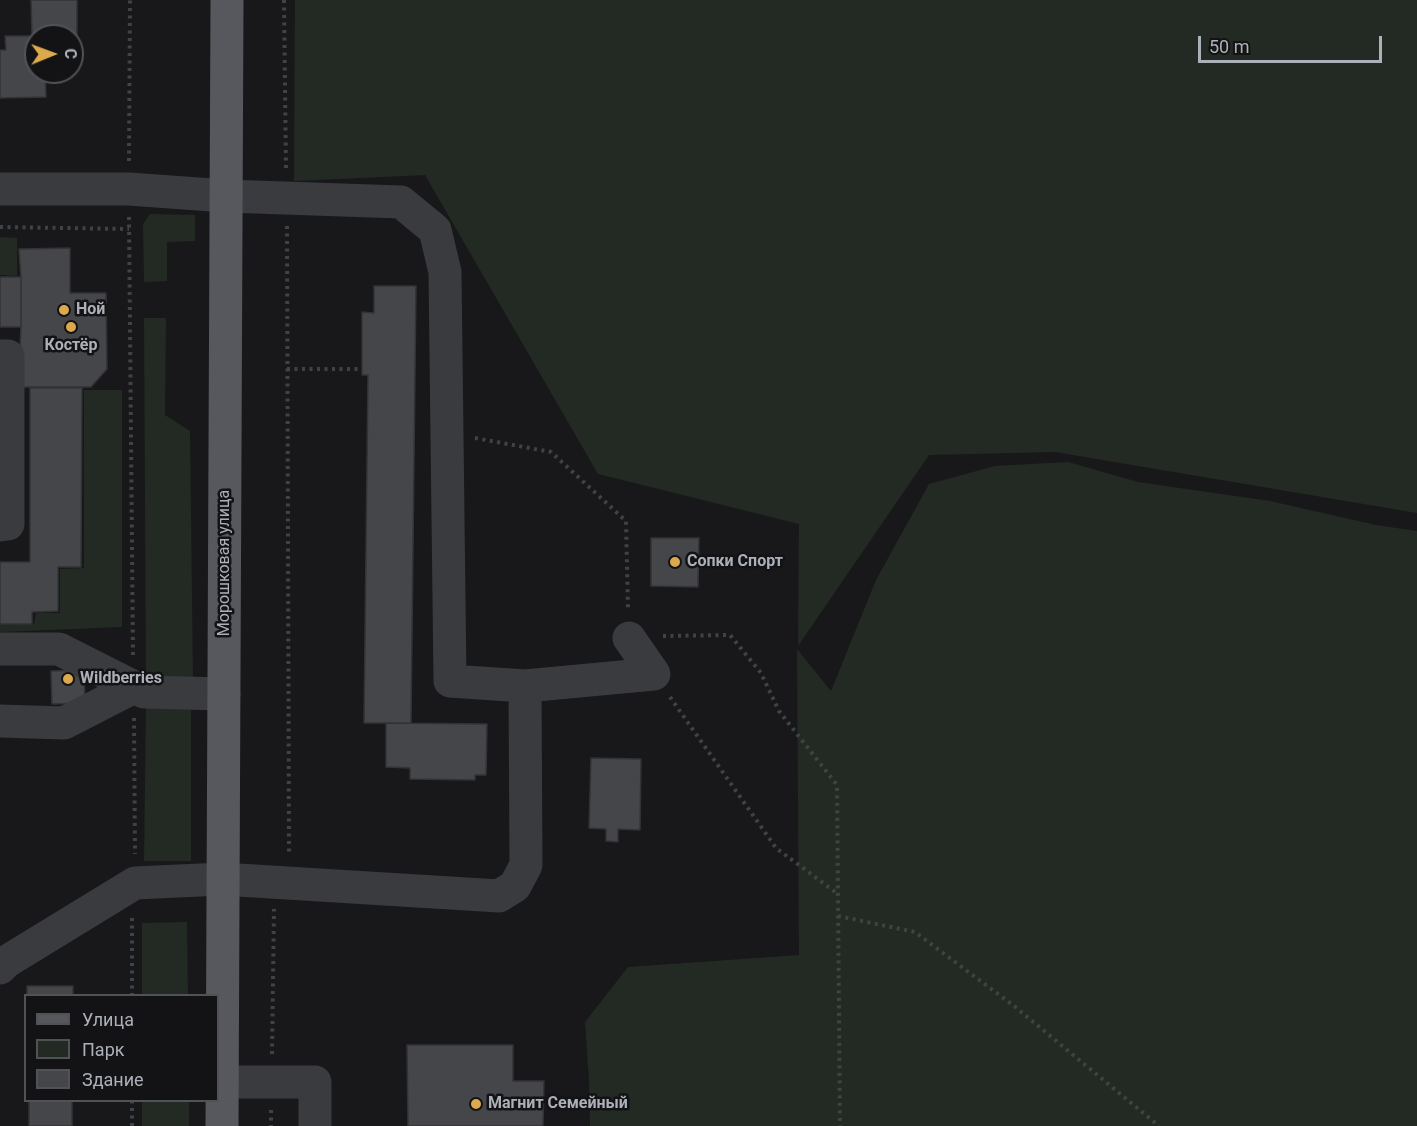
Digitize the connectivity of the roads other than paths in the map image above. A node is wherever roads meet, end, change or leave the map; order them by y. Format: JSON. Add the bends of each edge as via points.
{"nodes":[{"id":1,"x":227,"y":0,"type":"edge"},
{"id":2,"x":0,"y":189,"type":"edge"},
{"id":3,"x":226,"y":196,"type":"junction"},
{"id":4,"x":0,"y":356,"type":"edge"},
{"id":5,"x":0,"y":525,"type":"edge"},
{"id":6,"x":629,"y":638,"type":"road end"},
{"id":7,"x":0,"y":649,"type":"edge"},
{"id":8,"x":525,"y":686,"type":"junction"},
{"id":9,"x":134,"y":687,"type":"junction"},
{"id":10,"x":224,"y":694,"type":"junction"},
{"id":11,"x":0,"y":721,"type":"edge"},
{"id":12,"x":222,"y":879,"type":"junction"},
{"id":13,"x":0,"y":968,"type":"edge"},
{"id":14,"x":222,"y":1082,"type":"junction"},
{"id":15,"x":222,"y":1126,"type":"edge"},
{"id":16,"x":315,"y":1126,"type":"edge"}],
"edges":[{"from":1,"to":3,"type":"main road","name":"Морошковая улица"},
{"from":2,"to":3,"type":"lane","via":[[129,189]]},
{"from":3,"to":8,"type":"lane","via":[[401,202],[435,230],[445,272],[450,681]]},
{"from":3,"to":10,"type":"main road","name":"Морошковая улица"},
{"from":4,"to":5,"type":"lane","via":[[8,356],[8,524]]},
{"from":6,"to":8,"type":"lane","via":[[654,674]]},
{"from":7,"to":9,"type":"lane","via":[[59,649]]},
{"from":8,"to":12,"type":"lane","via":[[526,865],[515,886],[499,896]]},
{"from":9,"to":10,"type":"lane","via":[[144,692]]},
{"from":9,"to":11,"type":"lane","via":[[64,723]]},
{"from":10,"to":12,"type":"main road","name":"Морошковая улица"},
{"from":12,"to":13,"type":"lane","via":[[135,883]]},
{"from":12,"to":14,"type":"main road","name":"Морошковая улица"},
{"from":14,"to":15,"type":"main road","name":"Морошковая улица"},
{"from":14,"to":16,"type":"lane","via":[[315,1082]]}]}
